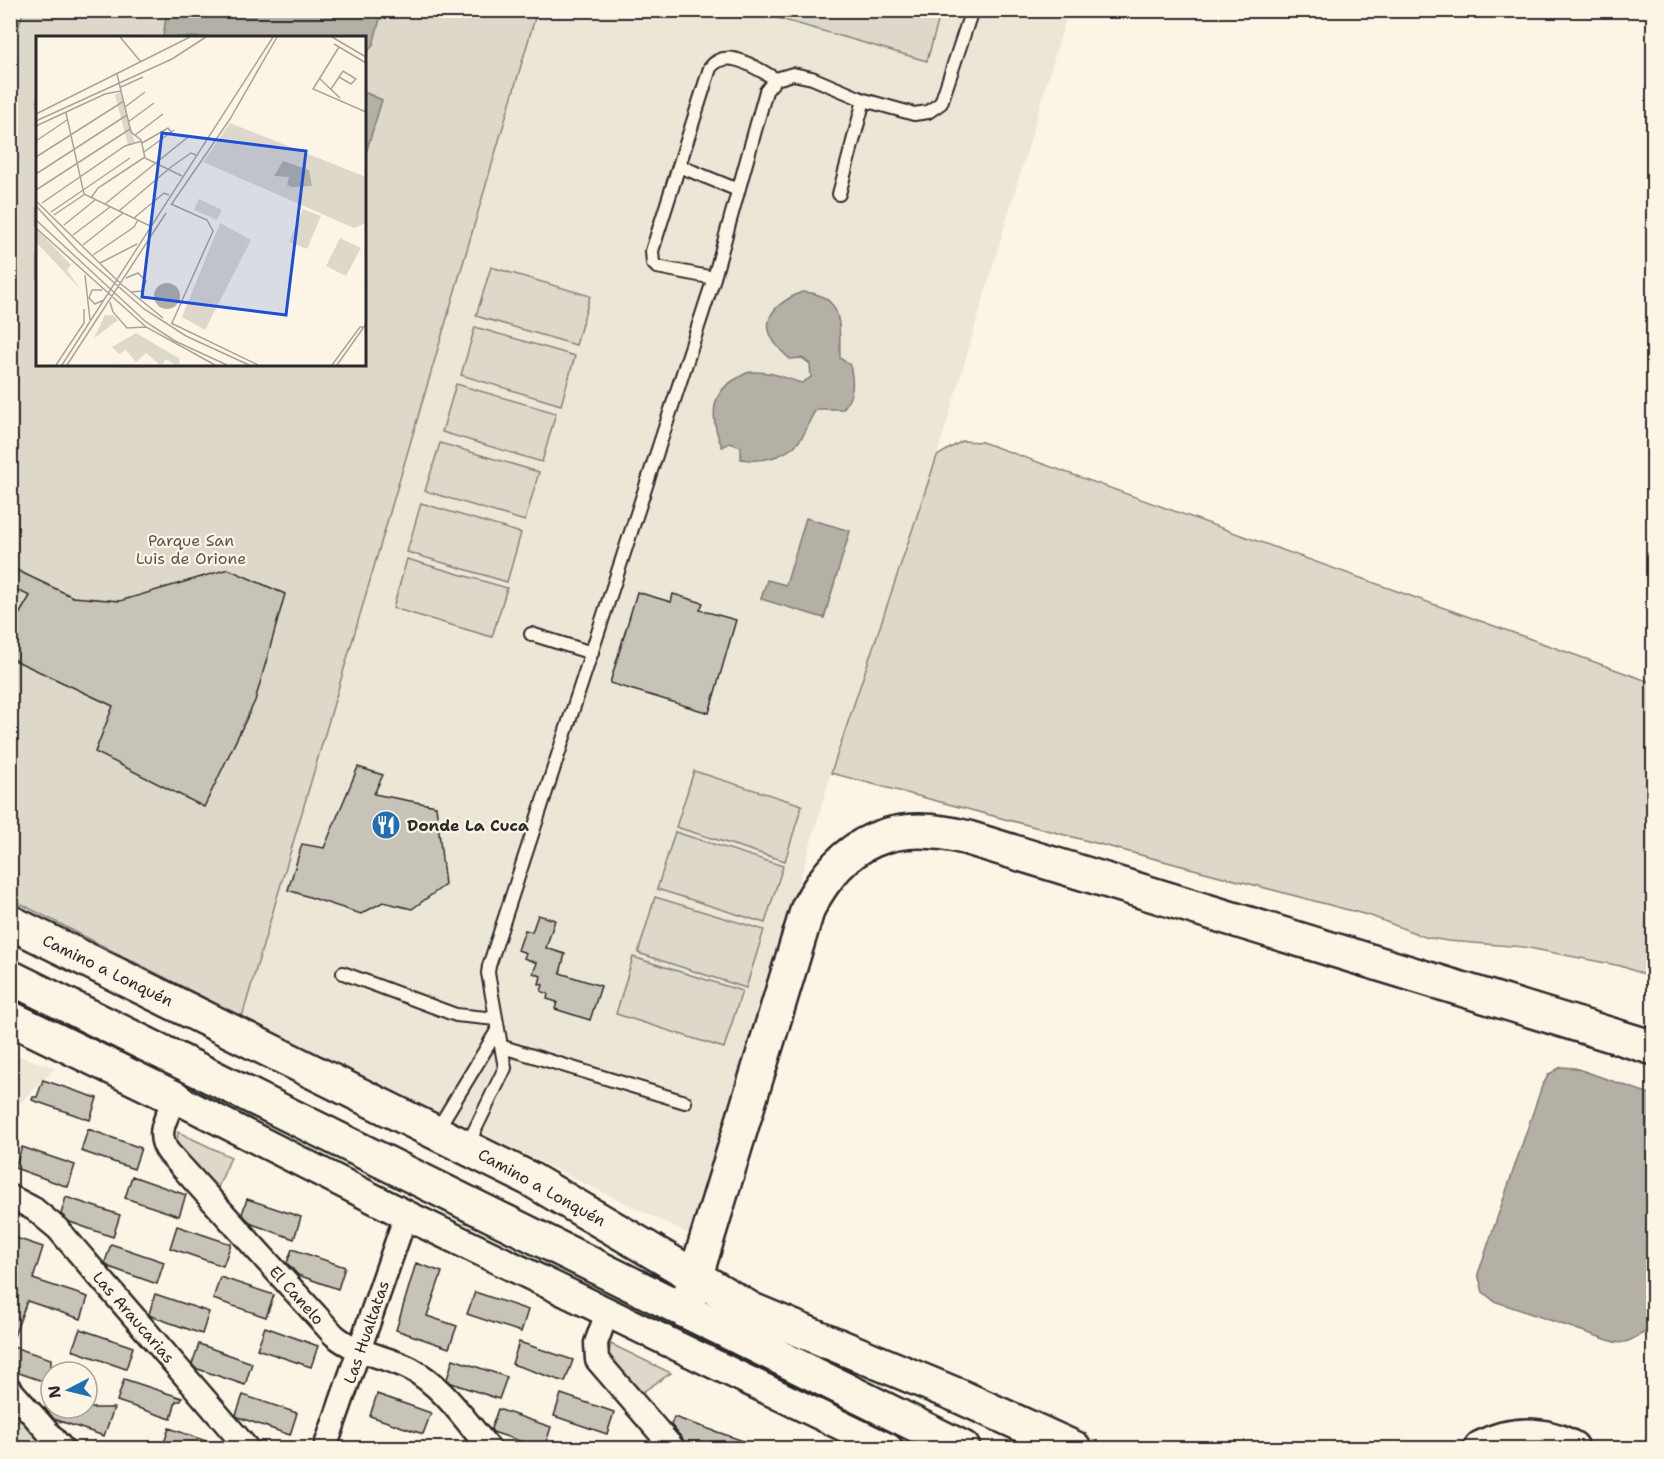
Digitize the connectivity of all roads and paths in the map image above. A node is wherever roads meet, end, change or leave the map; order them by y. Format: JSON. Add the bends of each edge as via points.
{"nodes":[{"id":1,"x":972,"y":10,"type":"edge"},
{"id":2,"x":776,"y":79,"type":"junction"},
{"id":3,"x":864,"y":100,"type":"junction"},
{"id":4,"x":679,"y":166,"type":"junction"},
{"id":5,"x":738,"y":190,"type":"junction"},
{"id":6,"x":839,"y":194,"type":"dead end"},
{"id":7,"x":714,"y":278,"type":"junction"},
{"id":8,"x":531,"y":634,"type":"dead end"},
{"id":9,"x":592,"y":653,"type":"junction"},
{"id":10,"x":10,"y":922,"type":"edge"},
{"id":11,"x":343,"y":973,"type":"dead end"},
{"id":12,"x":10,"y":977,"type":"edge"},
{"id":13,"x":10,"y":1018,"type":"edge"},
{"id":14,"x":497,"y":1024,"type":"junction"},
{"id":15,"x":503,"y":1047,"type":"junction"},
{"id":16,"x":1653,"y":1048,"type":"edge"},
{"id":17,"x":175,"y":1098,"type":"junction"},
{"id":18,"x":685,"y":1102,"type":"dead end"},
{"id":19,"x":436,"y":1131,"type":"junction"},
{"id":20,"x":467,"y":1146,"type":"junction"},
{"id":21,"x":11,"y":1197,"type":"edge"},
{"id":22,"x":406,"y":1215,"type":"junction"},
{"id":23,"x":696,"y":1279,"type":"junction"},
{"id":24,"x":685,"y":1311,"type":"junction"},
{"id":25,"x":607,"y":1313,"type":"junction"},
{"id":26,"x":359,"y":1350,"type":"junction"},
{"id":27,"x":10,"y":1389,"type":"edge"},
{"id":28,"x":62,"y":1449,"type":"edge"},
{"id":29,"x":248,"y":1449,"type":"edge"},
{"id":30,"x":325,"y":1449,"type":"edge"},
{"id":31,"x":489,"y":1449,"type":"edge"},
{"id":32,"x":673,"y":1449,"type":"edge"},
{"id":33,"x":888,"y":1449,"type":"edge"},
{"id":34,"x":963,"y":1449,"type":"edge"},
{"id":35,"x":1074,"y":1449,"type":"edge"},
{"id":36,"x":1481,"y":1449,"type":"edge"},
{"id":37,"x":1572,"y":1449,"type":"edge"}],
"edges":[{"from":1,"to":3,"type":"lane","via":[[941,103],[928,112],[914,114]]},
{"from":2,"to":3,"type":"lane","via":[[793,74],[812,78]]},
{"from":2,"to":4,"type":"lane","via":[[737,59],[714,63]]},
{"from":2,"to":5,"type":"lane","via":[[766,91]]},
{"from":3,"to":6,"type":"lane"},
{"from":4,"to":5,"type":"lane"},
{"from":4,"to":7,"type":"lane","via":[[652,257],[657,267]]},
{"from":5,"to":7,"type":"lane"},
{"from":7,"to":9,"type":"lane"},
{"from":8,"to":9,"type":"lane"},
{"from":9,"to":14,"type":"lane","via":[[489,966]]},
{"from":10,"to":19,"type":"main road","name":"Camino a Lonquén"},
{"from":11,"to":14,"type":"lane","via":[[456,1015]]},
{"from":12,"to":24,"type":"main road"},
{"from":13,"to":17,"type":"main road"},
{"from":14,"to":15,"type":"lane"},
{"from":14,"to":19,"type":"lane"},
{"from":15,"to":18,"type":"lane"},
{"from":15,"to":20,"type":"lane","via":[[505,1068]]},
{"from":16,"to":23,"type":"main road","via":[[968,838],[931,831],[894,834],[864,844],[843,858],[826,876],[808,908]]},
{"from":17,"to":22,"type":"street"},
{"from":17,"to":26,"type":"street","name":"El Canelo","via":[[162,1129],[164,1147],[334,1335]]},
{"from":19,"to":20,"type":"main road","name":"Camino a Lonquén"},
{"from":20,"to":23,"type":"main road","name":"Camino a Lonquén","via":[[591,1213]]},
{"from":21,"to":29,"type":"street","name":"Las Araucarias","via":[[34,1209],[58,1229]]},
{"from":22,"to":25,"type":"street"},
{"from":22,"to":26,"type":"street","name":"Las Hualtatas"},
{"from":23,"to":24,"type":"main road"},
{"from":23,"to":35,"type":"main road","name":"Camino a Lonquén","via":[[752,1310],[960,1396]]},
{"from":24,"to":34,"type":"main road"},
{"from":25,"to":32,"type":"street","via":[[596,1343],[597,1360]]},
{"from":25,"to":33,"type":"street"},
{"from":26,"to":30,"type":"street","name":"Las Hualtatas"},
{"from":26,"to":31,"type":"street","name":"El Canelo","via":[[422,1376]]},
{"from":27,"to":28,"type":"street"},
{"from":36,"to":37,"type":"main road","via":[[1493,1442],[1522,1436],[1551,1439]]}]}
